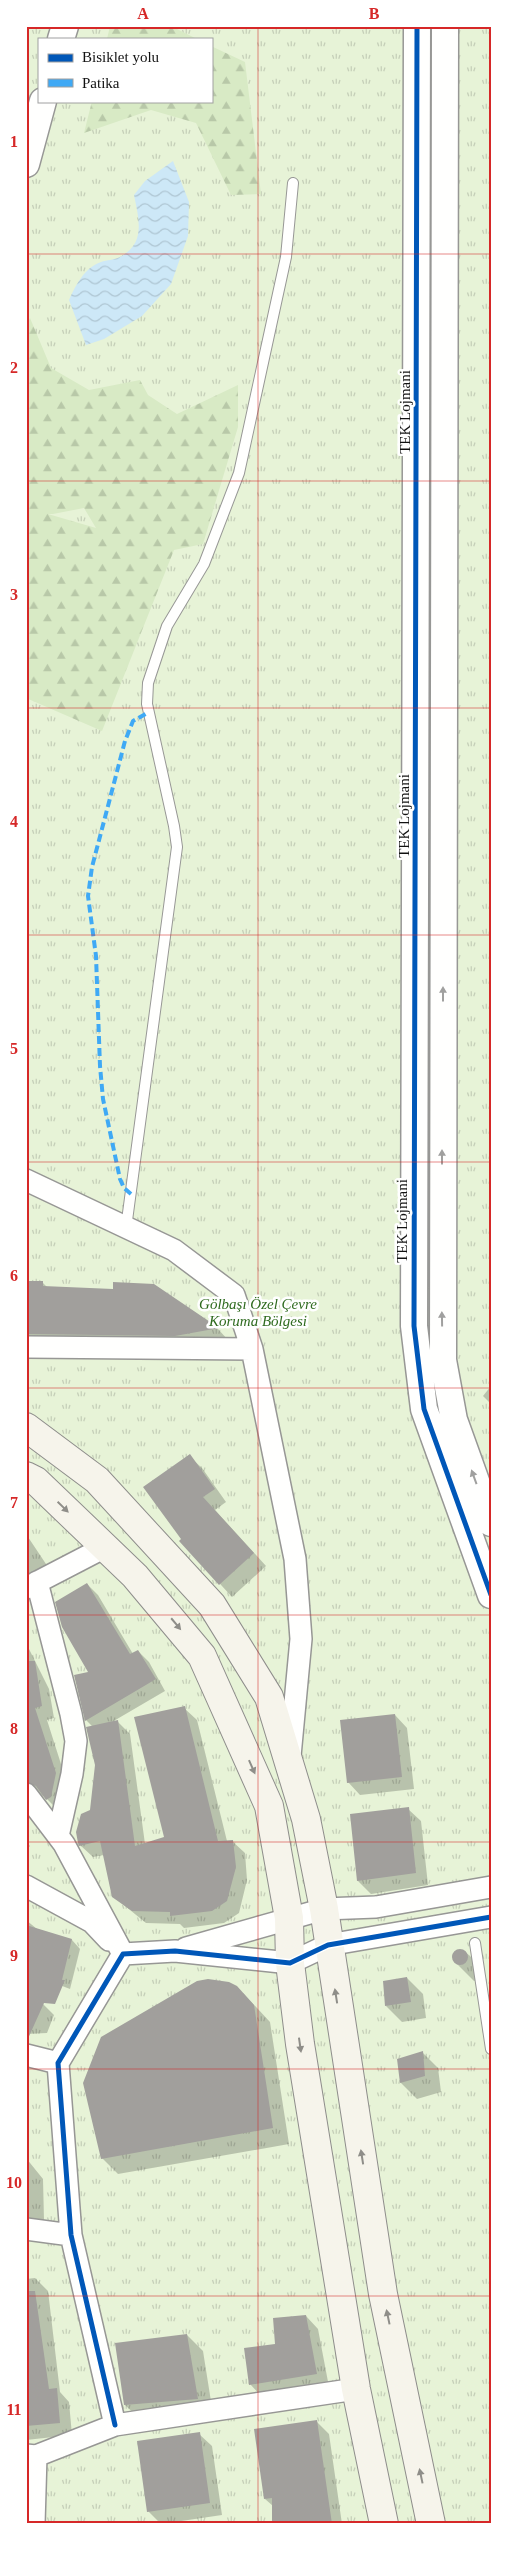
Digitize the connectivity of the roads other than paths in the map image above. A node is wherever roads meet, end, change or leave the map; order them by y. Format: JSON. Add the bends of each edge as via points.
{"nodes":[{"id":1,"x":65,"y":26,"type":"edge"},
{"id":2,"x":417,"y":26,"type":"edge"},
{"id":3,"x":445,"y":26,"type":"edge"},
{"id":4,"x":61,"y":38,"type":"edge"},
{"id":5,"x":43,"y":102,"type":"edge"},
{"id":6,"x":26,"y":164,"type":"edge"},
{"id":7,"x":294,"y":183,"type":"dead end"},
{"id":8,"x":26,"y":1180,"type":"edge"},
{"id":9,"x":126,"y":1228,"type":"junction"},
{"id":10,"x":26,"y":1347,"type":"edge"},
{"id":11,"x":252,"y":1349,"type":"junction"},
{"id":12,"x":26,"y":1428,"type":"edge"},
{"id":13,"x":26,"y":1476,"type":"edge"},
{"id":14,"x":491,"y":1523,"type":"edge"},
{"id":15,"x":105,"y":1547,"type":"junction"},
{"id":16,"x":32,"y":1585,"type":"edge"},
{"id":17,"x":491,"y":1595,"type":"edge"},
{"id":18,"x":289,"y":1763,"type":"junction"},
{"id":19,"x":26,"y":1794,"type":"edge"},
{"id":20,"x":58,"y":1836,"type":"junction"},
{"id":21,"x":26,"y":1886,"type":"edge"},
{"id":22,"x":491,"y":1887,"type":"edge"},
{"id":23,"x":324,"y":1908,"type":"junction"},
{"id":24,"x":491,"y":1917,"type":"edge"},
{"id":25,"x":289,"y":1918,"type":"junction"},
{"id":26,"x":474,"y":1943,"type":"dead end"},
{"id":27,"x":328,"y":1945,"type":"junction"},
{"id":28,"x":175,"y":1951,"type":"junction"},
{"id":29,"x":123,"y":1954,"type":"junction"},
{"id":30,"x":290,"y":1963,"type":"junction"},
{"id":31,"x":491,"y":2048,"type":"edge"},
{"id":32,"x":26,"y":2055,"type":"edge"},
{"id":33,"x":58,"y":2062,"type":"junction"},
{"id":34,"x":26,"y":2229,"type":"edge"},
{"id":35,"x":71,"y":2236,"type":"junction"},
{"id":36,"x":356,"y":2389,"type":"junction"},
{"id":37,"x":115,"y":2425,"type":"junction"},
{"id":38,"x":31,"y":2456,"type":"edge"},
{"id":39,"x":34,"y":2524,"type":"edge"},
{"id":40,"x":384,"y":2524,"type":"edge"},
{"id":41,"x":431,"y":2524,"type":"edge"}],
"edges":[{"from":1,"to":4,"type":"street"},
{"from":2,"to":17,"type":"street","name":"TEK Lojmani","via":[[414,1326],[424,1409]]},
{"from":14,"to":3,"type":"street","one_way":true,"via":[[454,1420],[443,1360]]},
{"from":5,"to":6,"type":"street"},
{"from":7,"to":9,"type":"lane","via":[[286,257],[239,473],[204,564],[167,626],[148,683],[147,704],[176,847]]},
{"from":8,"to":9,"type":"street"},
{"from":9,"to":11,"type":"street","via":[[174,1250],[234,1295]]},
{"from":10,"to":11,"type":"street"},
{"from":11,"to":18,"type":"street","via":[[295,1559],[301,1639]]},
{"from":12,"to":18,"type":"main road","via":[[97,1480],[212,1605],[269,1697]]},
{"from":13,"to":15,"type":"main road","one_way":true,"via":[[36,1481]]},
{"from":15,"to":16,"type":"street"},
{"from":15,"to":25,"type":"main road","one_way":true,"via":[[136,1576],[202,1656],[269,1806]]},
{"from":16,"to":20,"type":"street","via":[[71,1714],[76,1741]]},
{"from":18,"to":23,"type":"main road","via":[[306,1819]]},
{"from":19,"to":20,"type":"street"},
{"from":20,"to":29,"type":"street"},
{"from":21,"to":29,"type":"street","via":[[92,1922]]},
{"from":22,"to":23,"type":"street","via":[[376,1907]]},
{"from":23,"to":25,"type":"street"},
{"from":23,"to":27,"type":"main road"},
{"from":24,"to":27,"type":"street"},
{"from":25,"to":28,"type":"street"},
{"from":25,"to":30,"type":"main road"},
{"from":26,"to":31,"type":"lane"},
{"from":27,"to":30,"type":"street"},
{"from":41,"to":27,"type":"main road","one_way":true,"via":[[384,2294]]},
{"from":28,"to":29,"type":"street"},
{"from":28,"to":30,"type":"street"},
{"from":29,"to":33,"type":"street"},
{"from":30,"to":36,"type":"main road","one_way":true,"via":[[300,2044]]},
{"from":32,"to":33,"type":"street"},
{"from":33,"to":35,"type":"street"},
{"from":34,"to":35,"type":"street"},
{"from":35,"to":37,"type":"street"},
{"from":36,"to":37,"type":"street"},
{"from":36,"to":40,"type":"main road"},
{"from":37,"to":38,"type":"street"},
{"from":38,"to":39,"type":"street"}]}
